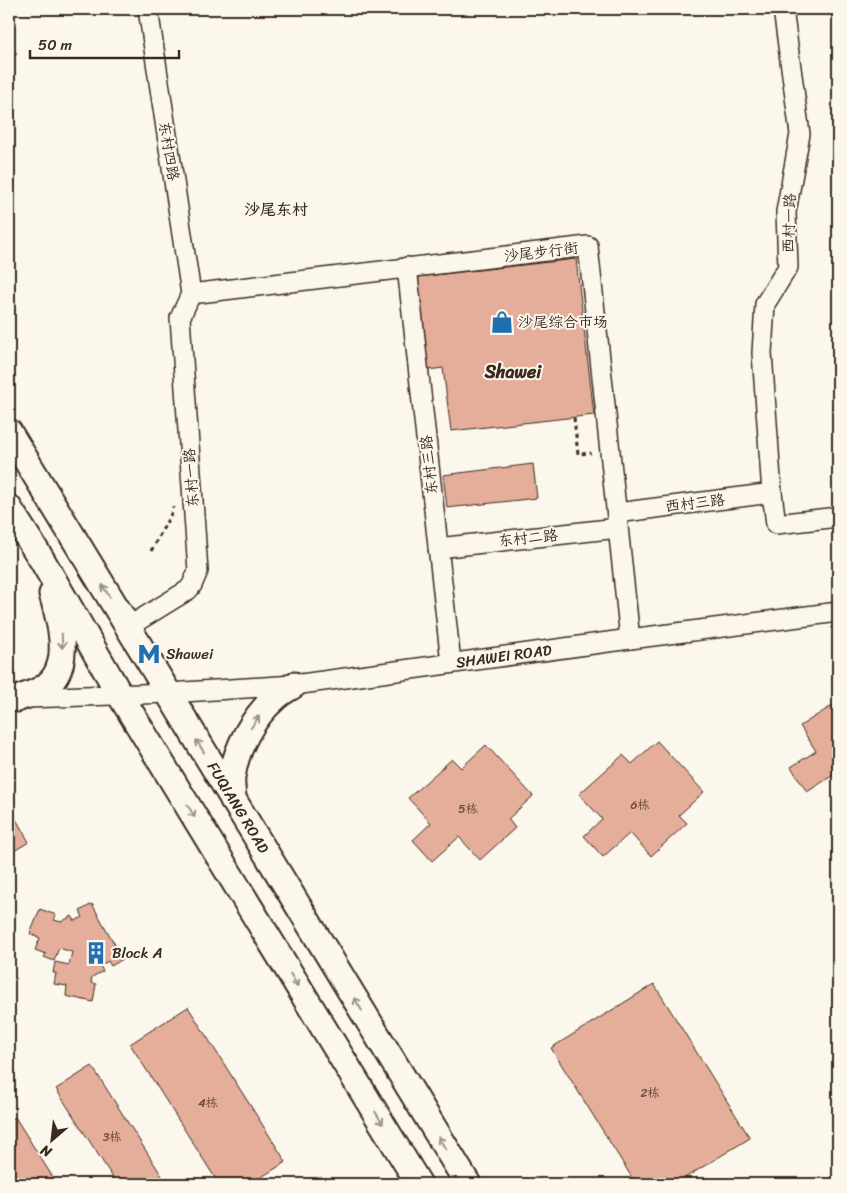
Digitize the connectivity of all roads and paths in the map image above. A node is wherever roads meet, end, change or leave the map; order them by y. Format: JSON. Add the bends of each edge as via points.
{"nodes":[{"id":1,"x":148,"y":9,"type":"edge"},
{"id":2,"x":783,"y":9,"type":"edge"},
{"id":3,"x":407,"y":267,"type":"junction"},
{"id":4,"x":191,"y":294,"type":"junction"},
{"id":5,"x":574,"y":418,"type":"dead end"},
{"id":6,"x":9,"y":432,"type":"edge"},
{"id":7,"x":578,"y":454,"type":"dead end"},
{"id":8,"x":772,"y":493,"type":"junction"},
{"id":9,"x":174,"y":501,"type":"dead end"},
{"id":10,"x":9,"y":508,"type":"edge"},
{"id":11,"x":838,"y":517,"type":"edge"},
{"id":12,"x":618,"y":521,"type":"junction"},
{"id":13,"x":438,"y":548,"type":"junction"},
{"id":14,"x":151,"y":551,"type":"dead end"},
{"id":15,"x":42,"y":560,"type":"junction"},
{"id":16,"x":838,"y":612,"type":"edge"},
{"id":17,"x":128,"y":628,"type":"junction"},
{"id":18,"x":630,"y":639,"type":"junction"},
{"id":19,"x":451,"y":663,"type":"junction"},
{"id":20,"x":294,"y":685,"type":"junction"},
{"id":21,"x":168,"y":693,"type":"junction"},
{"id":22,"x":120,"y":695,"type":"junction"},
{"id":23,"x":13,"y":699,"type":"edge"},
{"id":24,"x":234,"y":800,"type":"junction"},
{"id":25,"x":316,"y":935,"type":"junction"},
{"id":26,"x":280,"y":957,"type":"junction"},
{"id":27,"x":419,"y":1184,"type":"edge"},
{"id":28,"x":468,"y":1184,"type":"edge"}],
"edges":[{"from":1,"to":4,"type":"street","name":"东村四路"},
{"from":2,"to":8,"type":"street","name":"西村一路","via":[[800,134],[786,212],[788,268],[765,304],[762,353]]},
{"from":3,"to":4,"type":"street","name":"沙尾步行街"},
{"from":3,"to":12,"type":"street","name":"沙尾步行街","via":[[588,246],[596,381]]},
{"from":3,"to":13,"type":"street","name":"东村三路"},
{"from":4,"to":17,"type":"street","name":"东村一路","via":[[180,318],[198,571],[188,590]]},
{"from":5,"to":7,"type":"path"},
{"from":17,"to":6,"type":"main road","name":"FUQIANG ROAD","one_way":true},
{"from":8,"to":11,"type":"street","name":"西村一路","via":[[776,524]]},
{"from":8,"to":12,"type":"street","name":"西村三路"},
{"from":9,"to":14,"type":"path","via":[[172,512]]},
{"from":10,"to":15,"type":"main road"},
{"from":12,"to":13,"type":"street","name":"东村二路"},
{"from":12,"to":18,"type":"street","name":"沙尾步行街"},
{"from":13,"to":19,"type":"street","name":"东村三路"},
{"from":15,"to":22,"type":"main road"},
{"from":15,"to":23,"type":"main road","one_way":true,"via":[[60,621],[63,644],[60,664],[48,685]]},
{"from":16,"to":18,"type":"street","name":"SHAWEI ROAD"},
{"from":17,"to":21,"type":"main road","name":"FUQIANG ROAD"},
{"from":18,"to":19,"type":"street","name":"SHAWEI ROAD"},
{"from":19,"to":20,"type":"street","name":"SHAWEI ROAD"},
{"from":20,"to":21,"type":"street","name":"SHAWEI ROAD"},
{"from":24,"to":20,"type":"main road","one_way":true,"via":[[231,778],[246,735],[270,703]]},
{"from":21,"to":22,"type":"street","name":"SHAWEI ROAD"},
{"from":24,"to":21,"type":"main road","name":"FUQIANG ROAD","one_way":true},
{"from":22,"to":23,"type":"street","name":"SHAWEI ROAD"},
{"from":22,"to":26,"type":"main road","one_way":true},
{"from":24,"to":25,"type":"main road","name":"FUQIANG ROAD"},
{"from":25,"to":26,"type":"main road"},
{"from":28,"to":25,"type":"main road","name":"FUQIANG ROAD","one_way":true},
{"from":26,"to":27,"type":"main road","one_way":true}]}
